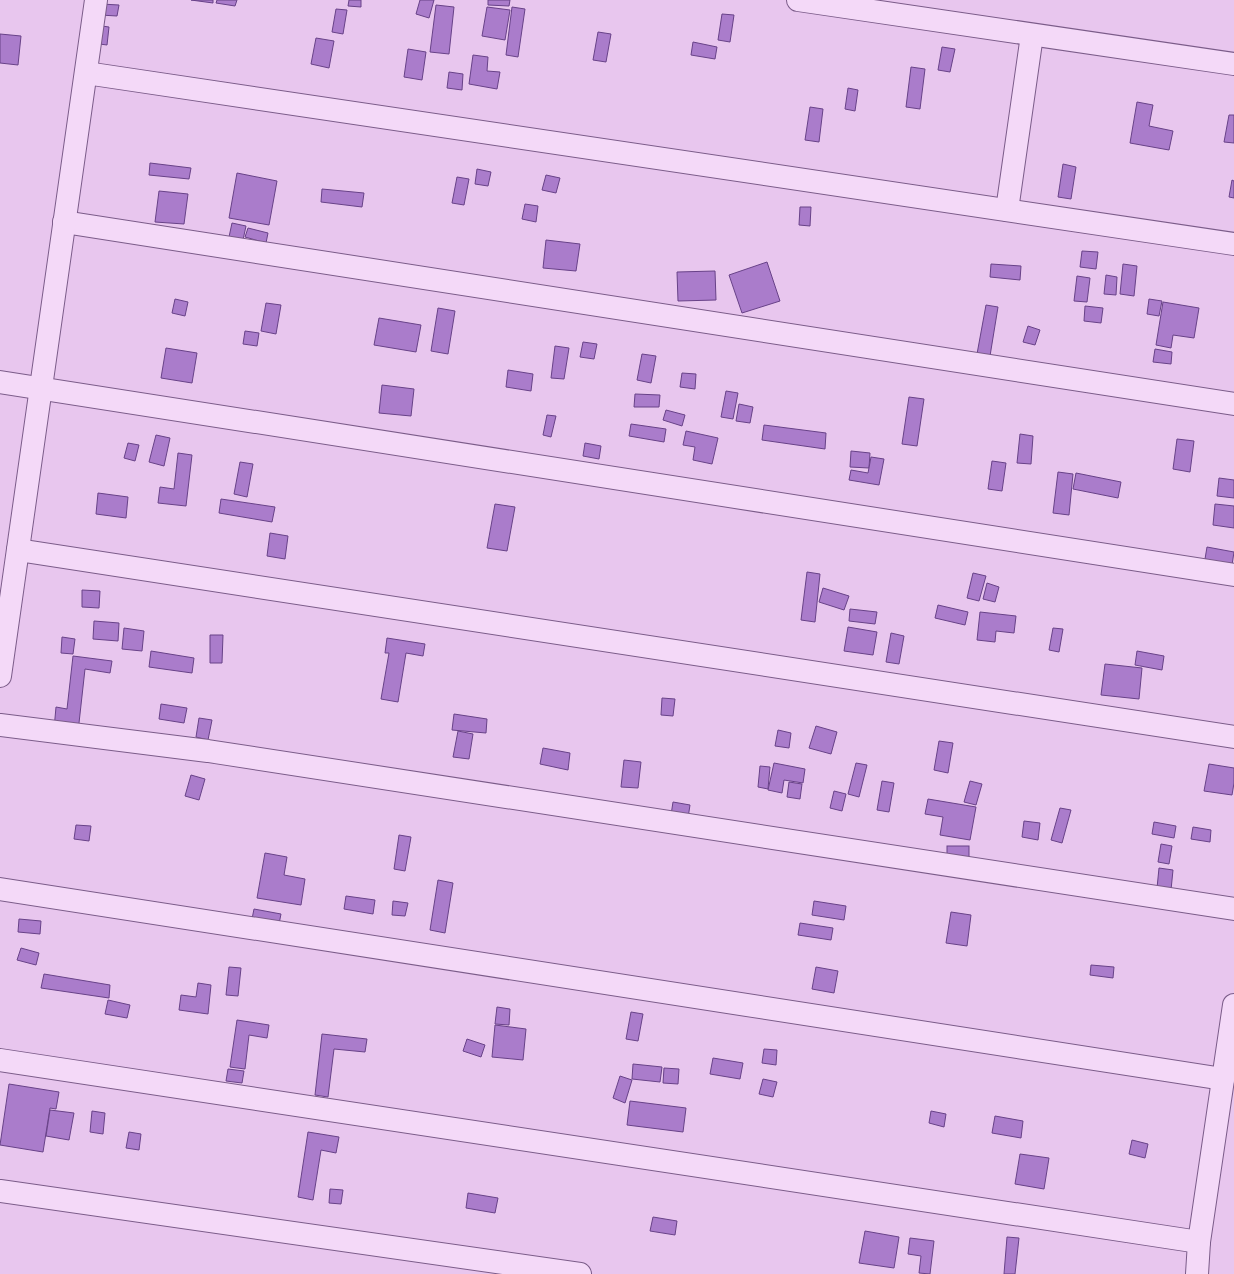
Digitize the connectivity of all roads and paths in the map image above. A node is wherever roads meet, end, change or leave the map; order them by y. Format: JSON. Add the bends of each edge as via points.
{"nodes":[{"id":1,"x":96,"y":0,"type":"edge"},
{"id":2,"x":798,"y":0,"type":"edge"},
{"id":3,"x":1032,"y":35,"type":"junction"},
{"id":4,"x":1234,"y":64,"type":"edge"},
{"id":5,"x":86,"y":73,"type":"junction"},
{"id":6,"x":1007,"y":210,"type":"junction"},
{"id":7,"x":64,"y":222,"type":"junction"},
{"id":8,"x":1234,"y":244,"type":"edge"},
{"id":9,"x":0,"y":382,"type":"edge"},
{"id":10,"x":41,"y":388,"type":"junction"},
{"id":11,"x":1234,"y":404,"type":"edge"},
{"id":12,"x":18,"y":550,"type":"junction"},
{"id":13,"x":1234,"y":575,"type":"edge"},
{"id":14,"x":0,"y":676,"type":"edge"},
{"id":15,"x":0,"y":725,"type":"edge"},
{"id":16,"x":1234,"y":737,"type":"edge"},
{"id":17,"x":0,"y":889,"type":"edge"},
{"id":18,"x":1234,"y":909,"type":"edge"},
{"id":19,"x":1234,"y":1005,"type":"edge"},
{"id":20,"x":0,"y":1060,"type":"edge"},
{"id":21,"x":1223,"y":1079,"type":"junction"},
{"id":22,"x":0,"y":1191,"type":"edge"},
{"id":23,"x":1199,"y":1242,"type":"junction"},
{"id":24,"x":580,"y":1274,"type":"edge"},
{"id":25,"x":1197,"y":1274,"type":"edge"}],
"edges":[{"from":1,"to":5,"type":"street"},
{"from":2,"to":3,"type":"street"},
{"from":3,"to":4,"type":"street"},
{"from":3,"to":6,"type":"street"},
{"from":5,"to":6,"type":"street"},
{"from":5,"to":7,"type":"street"},
{"from":6,"to":8,"type":"street"},
{"from":7,"to":10,"type":"street"},
{"from":7,"to":11,"type":"street"},
{"from":9,"to":10,"type":"street"},
{"from":10,"to":12,"type":"street"},
{"from":10,"to":13,"type":"street"},
{"from":12,"to":14,"type":"street"},
{"from":12,"to":16,"type":"street"},
{"from":15,"to":18,"type":"street","via":[[208,752]]},
{"from":17,"to":21,"type":"street"},
{"from":19,"to":21,"type":"street"},
{"from":20,"to":23,"type":"street"},
{"from":21,"to":23,"type":"street"},
{"from":22,"to":24,"type":"street"},
{"from":23,"to":25,"type":"street"}]}
